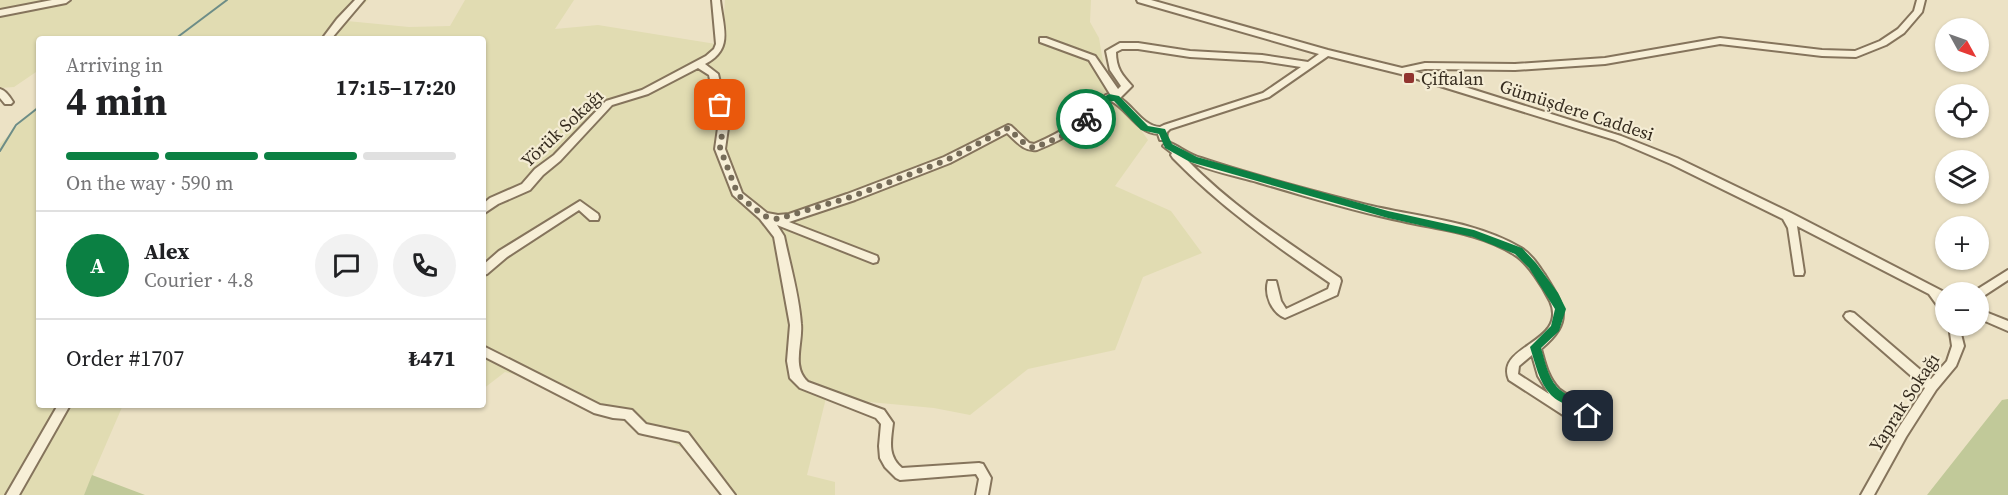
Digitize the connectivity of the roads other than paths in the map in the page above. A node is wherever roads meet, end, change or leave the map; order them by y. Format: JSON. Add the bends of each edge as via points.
{"nodes":[{"id":1,"x":66,"y":0,"type":"edge"},
{"id":2,"x":360,"y":0,"type":"edge"},
{"id":3,"x":716,"y":0,"type":"edge"},
{"id":4,"x":1141,"y":0,"type":"edge"},
{"id":5,"x":1921,"y":0,"type":"edge"},
{"id":6,"x":0,"y":13,"type":"edge"},
{"id":7,"x":328,"y":36,"type":"edge"},
{"id":8,"x":1043,"y":40,"type":"dead end"},
{"id":9,"x":1327,"y":52,"type":"junction"},
{"id":10,"x":699,"y":63,"type":"junction"},
{"id":11,"x":1310,"y":65,"type":"junction"},
{"id":12,"x":1402,"y":71,"type":"junction"},
{"id":13,"x":0,"y":93,"type":"edge"},
{"id":14,"x":1117,"y":97,"type":"junction"},
{"id":15,"x":8,"y":102,"type":"dead end"},
{"id":16,"x":1162,"y":131,"type":"junction"},
{"id":17,"x":1168,"y":146,"type":"junction"},
{"id":18,"x":486,"y":208,"type":"edge"},
{"id":19,"x":764,"y":216,"type":"junction"},
{"id":20,"x":1787,"y":216,"type":"junction"},
{"id":21,"x":594,"y":217,"type":"dead end"},
{"id":22,"x":873,"y":259,"type":"dead end"},
{"id":23,"x":486,"y":268,"type":"edge"},
{"id":24,"x":1799,"y":272,"type":"dead end"},
{"id":25,"x":2008,"y":274,"type":"edge"},
{"id":26,"x":1272,"y":284,"type":"dead end"},
{"id":27,"x":1989,"y":287,"type":"edge"},
{"id":28,"x":1932,"y":292,"type":"junction"},
{"id":29,"x":1935,"y":293,"type":"edge"},
{"id":30,"x":1935,"y":296,"type":"edge"},
{"id":31,"x":1850,"y":316,"type":"dead end"},
{"id":32,"x":1989,"y":317,"type":"edge"},
{"id":33,"x":2008,"y":318,"type":"edge"},
{"id":34,"x":1993,"y":319,"type":"junction"},
{"id":35,"x":2008,"y":326,"type":"edge"},
{"id":36,"x":1958,"y":336,"type":"edge"},
{"id":37,"x":1535,"y":347,"type":"junction"},
{"id":38,"x":486,"y":353,"type":"edge"},
{"id":39,"x":1932,"y":387,"type":"junction"},
{"id":40,"x":62,"y":408,"type":"edge"},
{"id":41,"x":12,"y":495,"type":"edge"},
{"id":42,"x":729,"y":495,"type":"edge"},
{"id":43,"x":982,"y":495,"type":"edge"},
{"id":44,"x":1867,"y":495,"type":"edge"}],
"edges":[{"from":1,"to":6,"type":"street"},
{"from":2,"to":7,"type":"street"},
{"from":3,"to":10,"type":"street","name":"Yörük Sokağı","via":[[720,44],[718,50]]},
{"from":4,"to":9,"type":"street","name":"Gümüşdere Caddesi"},
{"from":5,"to":12,"type":"street","via":[[1918,12],[1901,31],[1883,44],[1856,54],[1720,41],[1605,61],[1515,67],[1425,66]]},
{"from":8,"to":14,"type":"street","via":[[1092,58]]},
{"from":9,"to":11,"type":"street"},
{"from":9,"to":12,"type":"street","name":"Gümüşdere Caddesi"},
{"from":10,"to":18,"type":"street","name":"Yörük Sokağı","via":[[645,92],[609,103],[526,187]]},
{"from":10,"to":19,"type":"street","via":[[713,74],[724,121],[720,148],[738,195]]},
{"from":11,"to":14,"type":"street","via":[[1120,46],[1111,51],[1113,71],[1127,86]]},
{"from":11,"to":16,"type":"street","via":[[1266,95]]},
{"from":12,"to":20,"type":"street","name":"Gümüşdere Caddesi","via":[[1637,145]]},
{"from":13,"to":15,"type":"street"},
{"from":14,"to":16,"type":"street","via":[[1144,128]]},
{"from":14,"to":19,"type":"street","via":[[1109,97],[1062,136],[1034,148],[1008,128],[947,160],[851,197],[789,218]]},
{"from":16,"to":17,"type":"street"},
{"from":17,"to":26,"type":"street","via":[[1200,181],[1336,281],[1333,292],[1285,314],[1279,310]]},
{"from":17,"to":37,"type":"street","via":[[1179,154],[1215,166],[1388,214],[1474,233],[1518,251],[1533,266],[1560,309],[1556,328]]},
{"from":19,"to":22,"type":"street"},
{"from":19,"to":43,"type":"street","via":[[779,236],[787,276],[796,325],[796,378],[804,385],[880,414],[887,423],[885,457],[889,467],[900,474],[979,468],[985,478]]},
{"from":20,"to":24,"type":"street","via":[[1793,228]]},
{"from":20,"to":28,"type":"street","name":"Gümüşdere Caddesi"},
{"from":21,"to":23,"type":"street","via":[[580,206]]},
{"from":25,"to":27,"type":"street"},
{"from":28,"to":29,"type":"street","name":"Gümüşdere Caddesi"},
{"from":28,"to":30,"type":"street"},
{"from":31,"to":39,"type":"street"},
{"from":32,"to":34,"type":"street"},
{"from":33,"to":34,"type":"street"},
{"from":34,"to":35,"type":"street"},
{"from":36,"to":39,"type":"street","name":"Yaprak Sokağı","via":[[1957,354]]},
{"from":37,"to":37,"type":"street","via":[[1549,384],[1585,411],[1587,422],[1514,377],[1514,363]]},
{"from":38,"to":42,"type":"street","via":[[598,409],[628,414],[643,429],[684,437]]},
{"from":39,"to":44,"type":"street","name":"Yaprak Sokağı"},
{"from":40,"to":41,"type":"street"}]}
